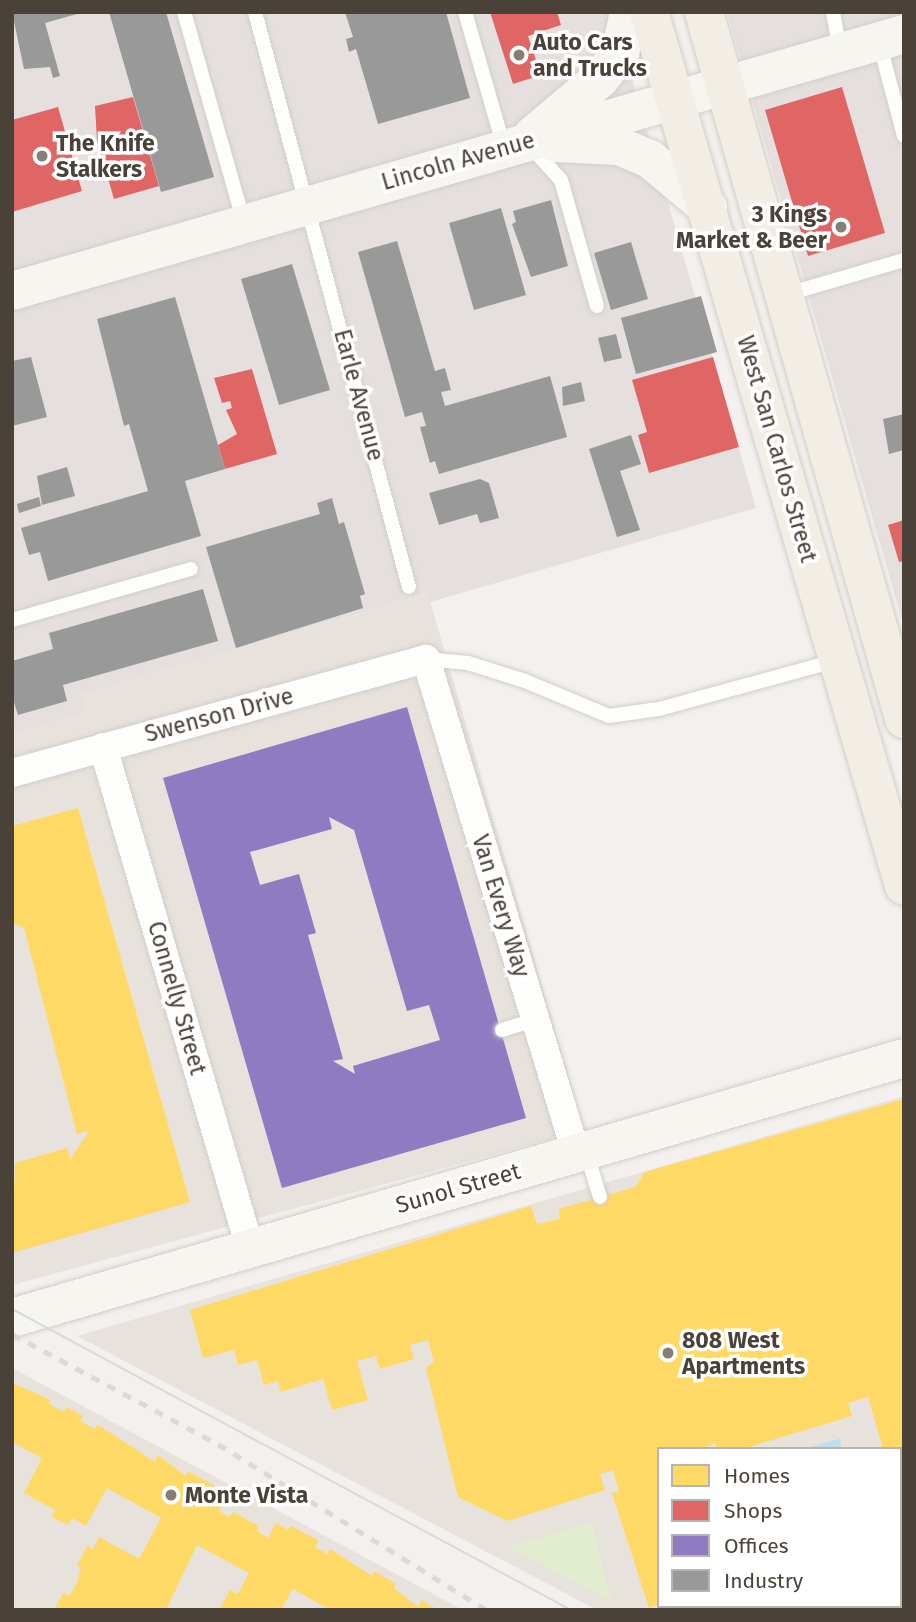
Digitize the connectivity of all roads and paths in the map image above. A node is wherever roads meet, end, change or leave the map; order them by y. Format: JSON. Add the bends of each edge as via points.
{"nodes":[{"id":1,"x":184,"y":12,"type":"edge"},
{"id":2,"x":255,"y":12,"type":"edge"},
{"id":3,"x":465,"y":12,"type":"edge"},
{"id":4,"x":629,"y":12,"type":"edge"},
{"id":5,"x":649,"y":12,"type":"edge"},
{"id":6,"x":704,"y":12,"type":"edge"},
{"id":7,"x":834,"y":12,"type":"edge"},
{"id":8,"x":891,"y":38,"type":"edge"},
{"id":9,"x":840,"y":52,"type":"junction"},
{"id":10,"x":724,"y":85,"type":"junction"},
{"id":11,"x":675,"y":99,"type":"junction"},
{"id":12,"x":904,"y":136,"type":"edge"},
{"id":13,"x":515,"y":144,"type":"junction"},
{"id":14,"x":309,"y":203,"type":"junction"},
{"id":15,"x":708,"y":208,"type":"junction"},
{"id":16,"x":244,"y":222,"type":"junction"},
{"id":17,"x":904,"y":260,"type":"edge"},
{"id":18,"x":12,"y":290,"type":"edge"},
{"id":19,"x":783,"y":295,"type":"junction"},
{"id":20,"x":597,"y":306,"type":"dead end"},
{"id":21,"x":191,"y":569,"type":"dead end"},
{"id":22,"x":409,"y":587,"type":"dead end"},
{"id":23,"x":12,"y":620,"type":"edge"},
{"id":24,"x":426,"y":659,"type":"junction"},
{"id":25,"x":839,"y":660,"type":"junction"},
{"id":26,"x":904,"y":719,"type":"edge"},
{"id":27,"x":103,"y":747,"type":"junction"},
{"id":28,"x":12,"y":773,"type":"edge"},
{"id":29,"x":904,"y":886,"type":"edge"},
{"id":30,"x":535,"y":1020,"type":"junction"},
{"id":31,"x":502,"y":1030,"type":"dead end"},
{"id":32,"x":904,"y":1058,"type":"edge"},
{"id":33,"x":581,"y":1152,"type":"junction"},
{"id":34,"x":600,"y":1197,"type":"dead end"},
{"id":35,"x":250,"y":1248,"type":"junction"},
{"id":36,"x":12,"y":1318,"type":"edge"}],
"edges":[{"from":1,"to":16,"type":"lane"},
{"from":2,"to":14,"type":"lane","name":"Earle Avenue"},
{"from":3,"to":13,"type":"lane"},
{"from":4,"to":13,"type":"main road","via":[[620,53],[600,79]]},
{"from":5,"to":11,"type":"main road","name":"West San Carlos Street"},
{"from":6,"to":10,"type":"main road"},
{"from":7,"to":9,"type":"lane"},
{"from":8,"to":9,"type":"main road","name":"Lincoln Avenue"},
{"from":8,"to":12,"type":"lane"},
{"from":9,"to":10,"type":"main road","name":"Lincoln Avenue"},
{"from":10,"to":11,"type":"main road","name":"Lincoln Avenue"},
{"from":10,"to":19,"type":"main road"},
{"from":11,"to":13,"type":"main road","name":"Lincoln Avenue"},
{"from":11,"to":15,"type":"main road","name":"West San Carlos Street"},
{"from":13,"to":14,"type":"main road","name":"Lincoln Avenue"},
{"from":13,"to":15,"type":"main road","via":[[619,146],[650,159]]},
{"from":13,"to":20,"type":"lane","via":[[561,180]]},
{"from":14,"to":16,"type":"main road","name":"Lincoln Avenue"},
{"from":14,"to":22,"type":"lane","name":"Earle Avenue"},
{"from":15,"to":25,"type":"main road","name":"West San Carlos Street"},
{"from":16,"to":18,"type":"main road","name":"Lincoln Avenue"},
{"from":17,"to":19,"type":"lane"},
{"from":19,"to":26,"type":"main road"},
{"from":21,"to":23,"type":"lane"},
{"from":24,"to":25,"type":"lane","via":[[468,663],[609,716],[659,709]]},
{"from":24,"to":27,"type":"street","name":"Swenson Drive"},
{"from":24,"to":30,"type":"street","name":"Van Every Way"},
{"from":25,"to":29,"type":"main road","name":"West San Carlos Street"},
{"from":27,"to":28,"type":"street","name":"Swenson Drive"},
{"from":27,"to":35,"type":"street","name":"Connelly Street"},
{"from":30,"to":31,"type":"lane"},
{"from":30,"to":33,"type":"street","name":"Van Every Way"},
{"from":32,"to":33,"type":"main road","name":"Sunol Street"},
{"from":33,"to":34,"type":"lane"},
{"from":33,"to":35,"type":"main road","name":"Sunol Street"},
{"from":35,"to":36,"type":"main road","name":"Sunol Street"}]}
